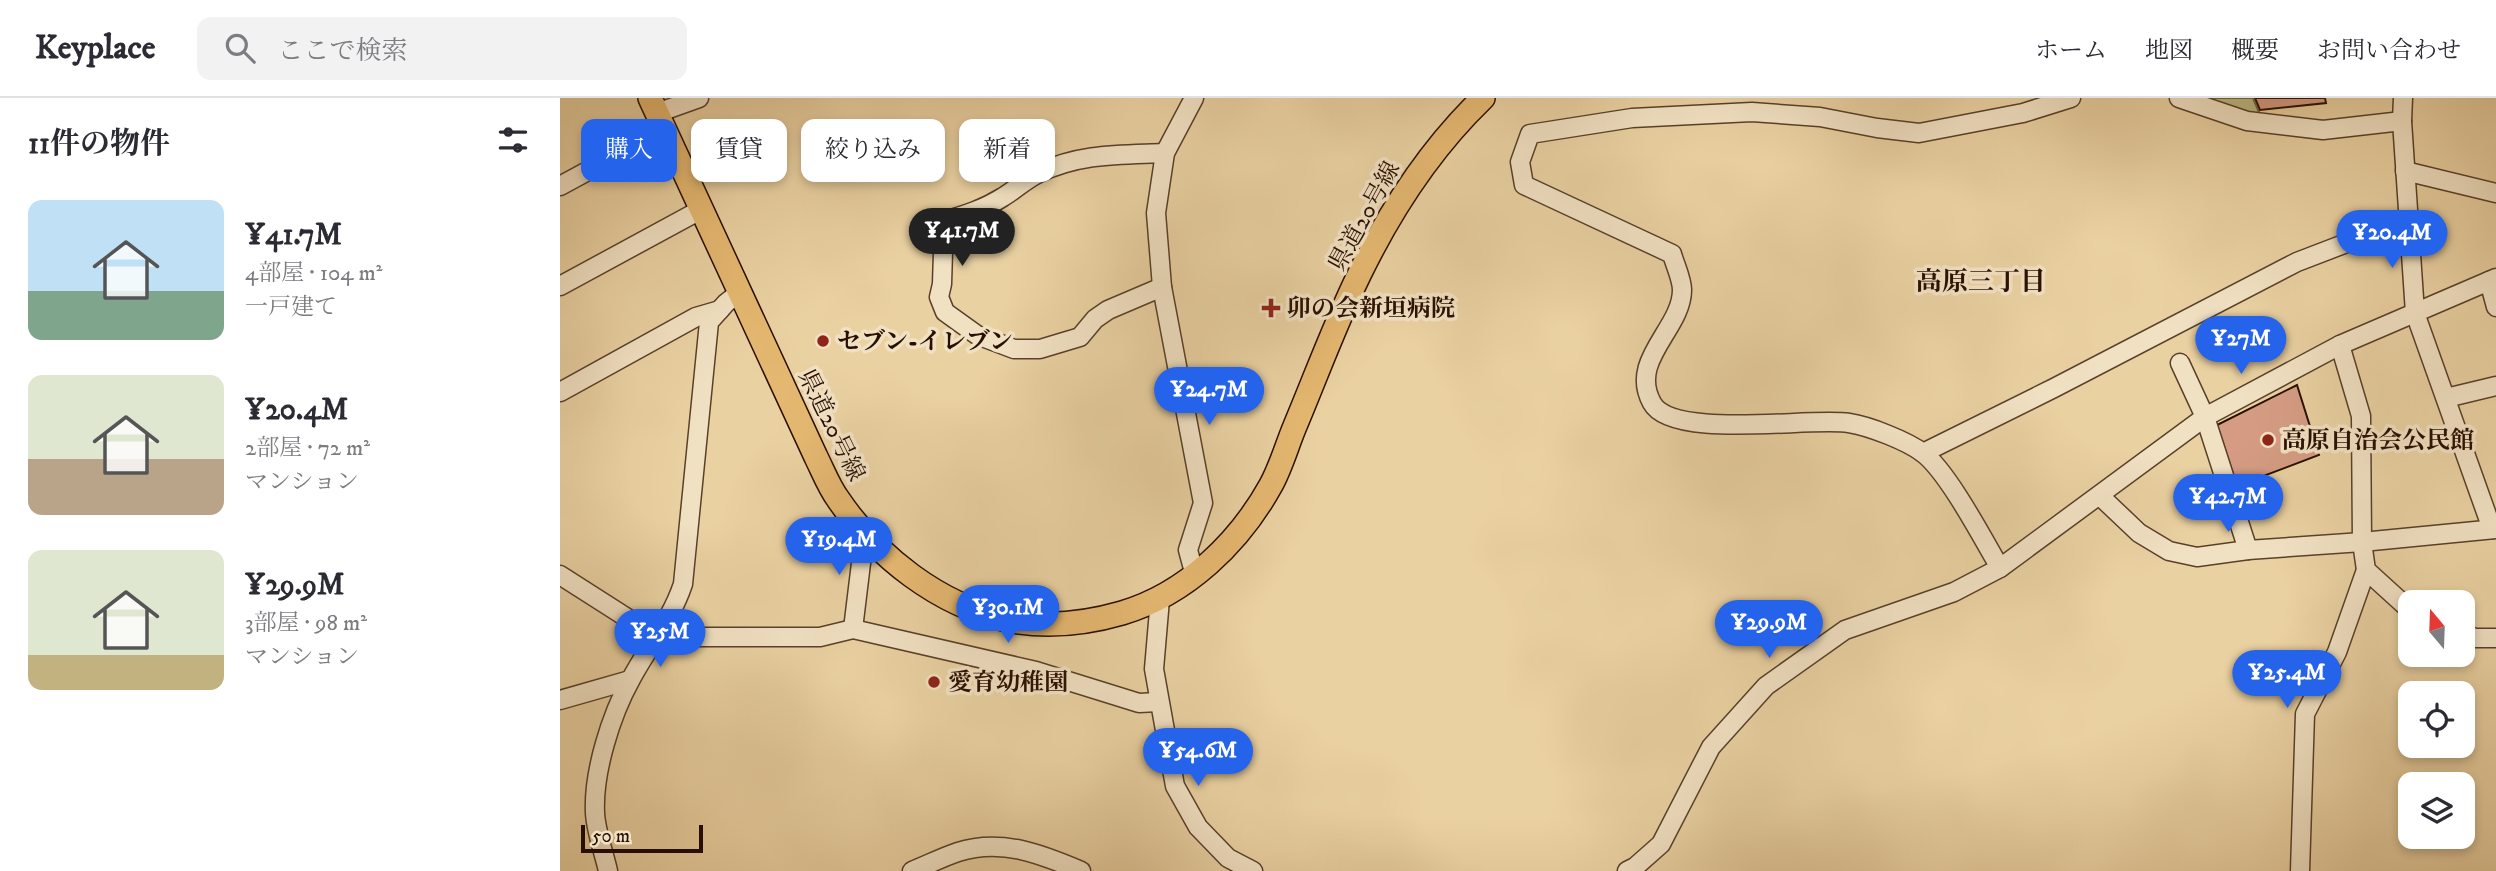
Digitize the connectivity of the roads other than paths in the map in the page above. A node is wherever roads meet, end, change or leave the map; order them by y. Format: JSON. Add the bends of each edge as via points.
{"nodes":[{"id":1,"x":699,"y":98,"type":"edge"},
{"id":2,"x":1194,"y":98,"type":"edge"},
{"id":3,"x":1483,"y":98,"type":"edge"},
{"id":4,"x":2071,"y":98,"type":"edge"},
{"id":5,"x":2179,"y":98,"type":"edge"},
{"id":6,"x":2403,"y":98,"type":"edge"},
{"id":7,"x":657,"y":114,"type":"edge"},
{"id":8,"x":2402,"y":121,"type":"junction"},
{"id":9,"x":1165,"y":153,"type":"junction"},
{"id":10,"x":2405,"y":171,"type":"junction"},
{"id":11,"x":560,"y":186,"type":"edge"},
{"id":12,"x":2496,"y":193,"type":"edge"},
{"id":13,"x":702,"y":209,"type":"junction"},
{"id":14,"x":2408,"y":223,"type":"junction"},
{"id":15,"x":2492,"y":280,"type":"edge"},
{"id":16,"x":560,"y":286,"type":"edge"},
{"id":17,"x":1162,"y":287,"type":"junction"},
{"id":18,"x":740,"y":292,"type":"junction"},
{"id":19,"x":2496,"y":307,"type":"edge"},
{"id":20,"x":720,"y":310,"type":"junction"},
{"id":21,"x":2415,"y":313,"type":"junction"},
{"id":22,"x":2340,"y":345,"type":"junction"},
{"id":23,"x":2180,"y":363,"type":"dead end"},
{"id":24,"x":2491,"y":387,"type":"edge"},
{"id":25,"x":560,"y":392,"type":"edge"},
{"id":26,"x":2446,"y":398,"type":"junction"},
{"id":27,"x":2205,"y":418,"type":"junction"},
{"id":28,"x":1923,"y":453,"type":"junction"},
{"id":29,"x":2100,"y":496,"type":"junction"},
{"id":30,"x":862,"y":528,"type":"junction"},
{"id":31,"x":2494,"y":529,"type":"edge"},
{"id":32,"x":2362,"y":542,"type":"junction"},
{"id":33,"x":2248,"y":550,"type":"junction"},
{"id":34,"x":2000,"y":568,"type":"junction"},
{"id":35,"x":2366,"y":570,"type":"junction"},
{"id":36,"x":560,"y":575,"type":"edge"},
{"id":37,"x":1195,"y":576,"type":"junction"},
{"id":38,"x":1160,"y":599,"type":"junction"},
{"id":39,"x":2398,"y":599,"type":"edge"},
{"id":40,"x":853,"y":629,"type":"junction"},
{"id":41,"x":657,"y":637,"type":"junction"},
{"id":42,"x":2475,"y":638,"type":"edge"},
{"id":43,"x":2496,"y":638,"type":"edge"},
{"id":44,"x":630,"y":680,"type":"junction"},
{"id":45,"x":560,"y":700,"type":"edge"},
{"id":46,"x":1158,"y":702,"type":"junction"},
{"id":47,"x":1077,"y":870,"type":"edge"},
{"id":48,"x":608,"y":871,"type":"edge"},
{"id":49,"x":912,"y":871,"type":"edge"},
{"id":50,"x":1253,"y":871,"type":"edge"},
{"id":51,"x":1627,"y":871,"type":"edge"},
{"id":52,"x":2300,"y":871,"type":"edge"}],
"edges":[{"from":1,"to":7,"type":"street"},
{"from":2,"to":9,"type":"street"},
{"from":3,"to":37,"type":"main road","name":"県道20号線","via":[[1403,193],[1358,276],[1271,485],[1229,545]]},
{"from":4,"to":28,"type":"street","via":[[2023,113],[1919,133],[1752,111],[1632,118],[1530,134],[1520,162],[1524,185],[1672,254],[1682,290],[1674,319],[1652,353],[1645,387],[1653,407],[1679,420],[1741,425],[1847,422],[1870,427]]},
{"from":5,"to":8,"type":"street","via":[[2247,121],[2323,130]]},
{"from":6,"to":8,"type":"street"},
{"from":7,"to":11,"type":"street"},
{"from":7,"to":13,"type":"main road","name":"県道20号線"},
{"from":8,"to":10,"type":"street"},
{"from":9,"to":17,"type":"street","via":[[1156,213]]},
{"from":9,"to":17,"type":"street","via":[[1074,159],[1036,174],[976,212],[944,221],[939,297],[945,312],[977,335],[1014,349],[1040,349],[1080,337],[1108,310]]},
{"from":10,"to":12,"type":"street"},
{"from":10,"to":14,"type":"street"},
{"from":13,"to":16,"type":"street"},
{"from":13,"to":18,"type":"main road","name":"県道20号線"},
{"from":14,"to":21,"type":"street"},
{"from":14,"to":28,"type":"street","via":[[2297,262]]},
{"from":15,"to":19,"type":"street"},
{"from":15,"to":21,"type":"street"},
{"from":17,"to":37,"type":"street","via":[[1203,503],[1188,550]]},
{"from":18,"to":20,"type":"street"},
{"from":18,"to":30,"type":"main road","name":"県道20号線","via":[[816,457],[838,499]]},
{"from":20,"to":25,"type":"street","via":[[696,317]]},
{"from":20,"to":41,"type":"street","via":[[709,322],[682,584],[676,606]]},
{"from":21,"to":22,"type":"street"},
{"from":21,"to":26,"type":"street"},
{"from":22,"to":27,"type":"street"},
{"from":22,"to":32,"type":"street","via":[[2361,416]]},
{"from":23,"to":27,"type":"street"},
{"from":24,"to":26,"type":"street"},
{"from":26,"to":31,"type":"street"},
{"from":27,"to":29,"type":"street"},
{"from":27,"to":33,"type":"street"},
{"from":28,"to":34,"type":"street","via":[[1940,471]]},
{"from":29,"to":33,"type":"street","via":[[2139,533],[2169,551],[2197,557]]},
{"from":29,"to":34,"type":"street"},
{"from":30,"to":38,"type":"main road","name":"県道20号線","via":[[882,552],[925,584],[990,616],[1037,624],[1075,624]]},
{"from":30,"to":40,"type":"street"},
{"from":31,"to":32,"type":"street"},
{"from":32,"to":33,"type":"street"},
{"from":32,"to":35,"type":"street"},
{"from":34,"to":51,"type":"street","via":[[1954,592],[1845,629],[1766,685],[1711,747],[1661,844]]},
{"from":35,"to":39,"type":"street"},
{"from":35,"to":52,"type":"street","via":[[2337,652],[2305,715]]},
{"from":36,"to":41,"type":"street"},
{"from":37,"to":38,"type":"main road","name":"県道20号線"},
{"from":38,"to":46,"type":"street","via":[[1154,669]]},
{"from":40,"to":41,"type":"street","via":[[820,637]]},
{"from":40,"to":46,"type":"street","via":[[1036,671],[1139,703]]},
{"from":41,"to":44,"type":"street"},
{"from":42,"to":43,"type":"street"},
{"from":44,"to":45,"type":"street"},
{"from":44,"to":48,"type":"street","via":[[608,734],[594,788],[595,817]]},
{"from":46,"to":50,"type":"street","via":[[1175,786],[1198,827],[1228,858]]},
{"from":47,"to":49,"type":"street","via":[[1018,848],[989,845]]}]}
